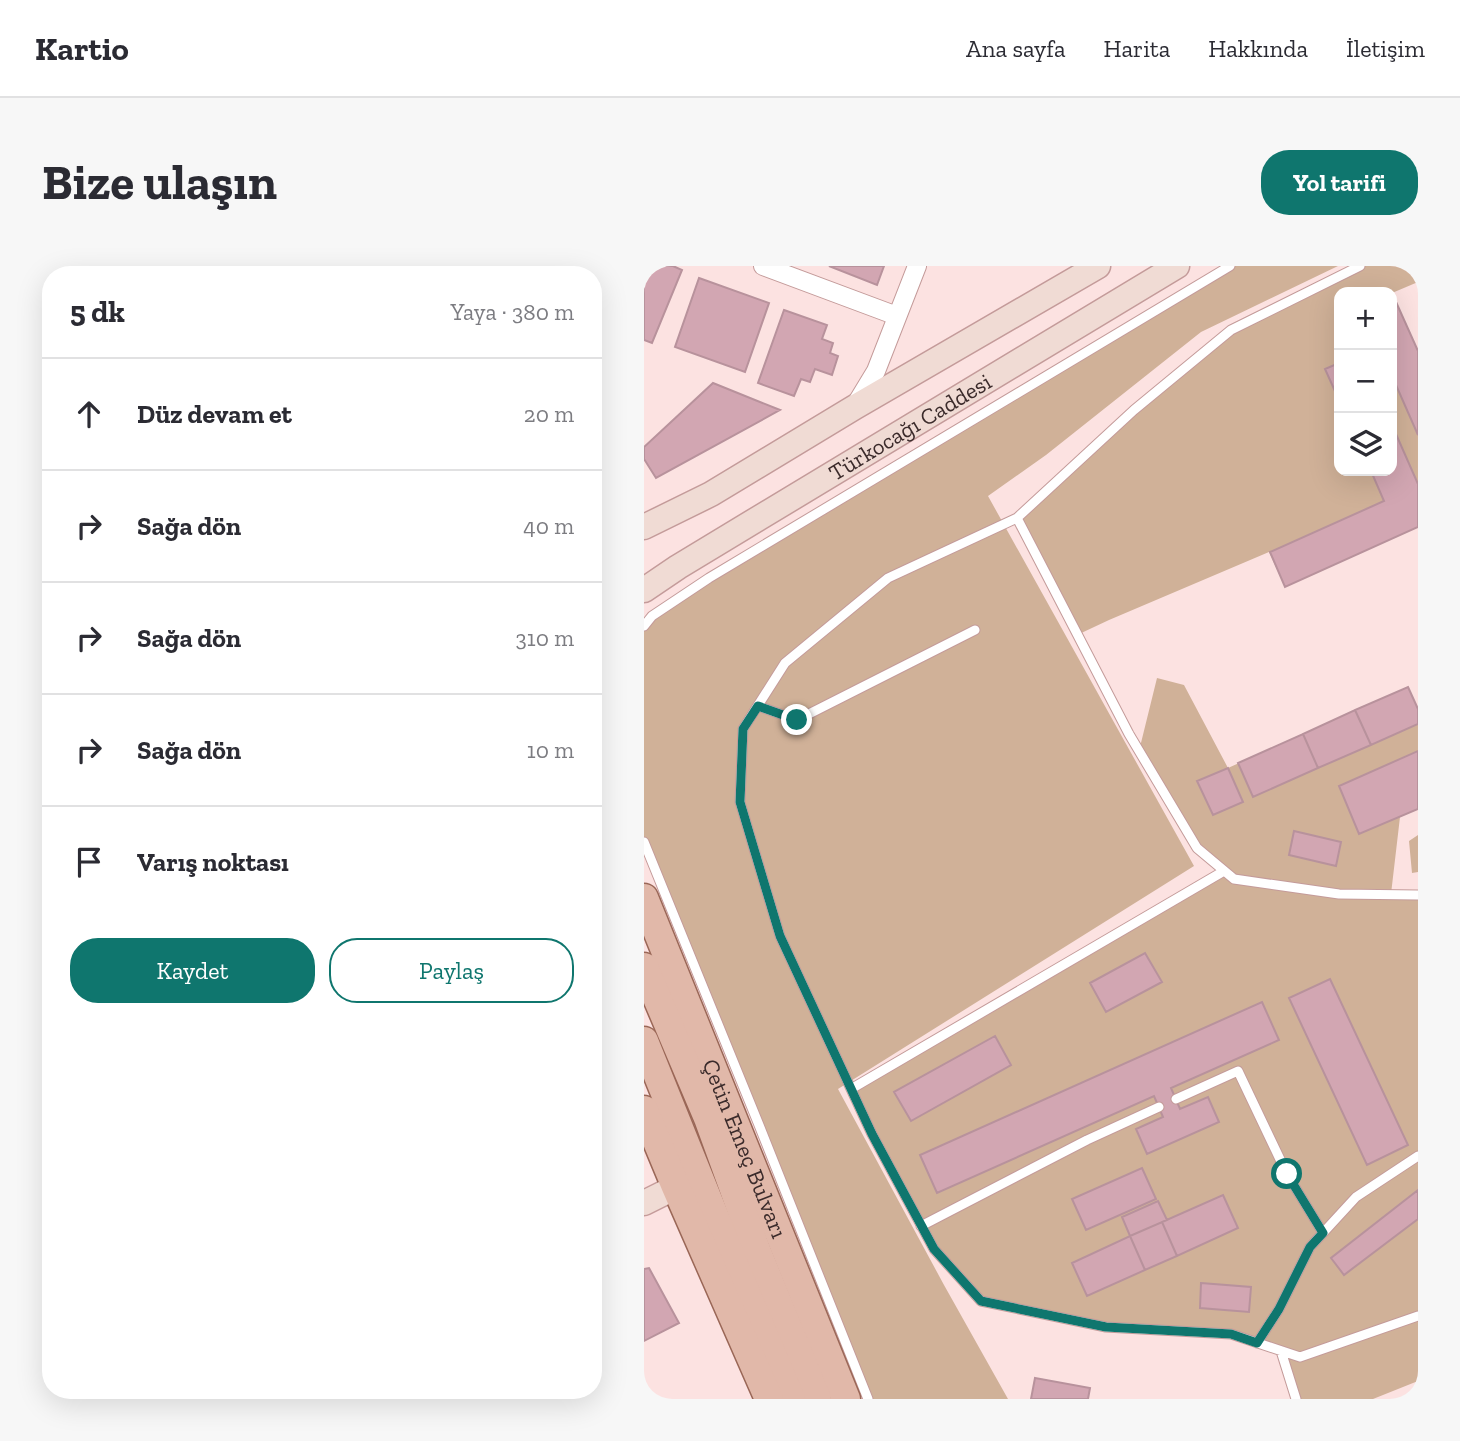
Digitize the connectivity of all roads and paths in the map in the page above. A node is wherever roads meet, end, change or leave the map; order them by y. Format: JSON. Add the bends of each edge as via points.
{"nodes":[{"id":1,"x":763,"y":266,"type":"edge"},
{"id":2,"x":917,"y":266,"type":"edge"},
{"id":3,"x":1098,"y":266,"type":"edge"},
{"id":4,"x":1177,"y":266,"type":"edge"},
{"id":5,"x":1230,"y":266,"type":"edge"},
{"id":6,"x":1360,"y":266,"type":"edge"},
{"id":7,"x":897,"y":316,"type":"junction"},
{"id":8,"x":855,"y":407,"type":"junction"},
{"id":9,"x":1017,"y":518,"type":"junction"},
{"id":10,"x":648,"y":523,"type":"edge"},
{"id":11,"x":644,"y":590,"type":"edge"},
{"id":12,"x":644,"y":626,"type":"edge"},
{"id":13,"x":975,"y":630,"type":"dead end"},
{"id":14,"x":758,"y":706,"type":"junction"},
{"id":15,"x":644,"y":842,"type":"edge"},
{"id":16,"x":1224,"y":871,"type":"junction"},
{"id":17,"x":1418,"y":895,"type":"edge"},
{"id":18,"x":644,"y":898,"type":"edge"},
{"id":19,"x":644,"y":967,"type":"edge"},
{"id":20,"x":644,"y":1041,"type":"edge"},
{"id":21,"x":851,"y":1089,"type":"junction"},
{"id":22,"x":1176,"y":1099,"type":"dead end"},
{"id":23,"x":1159,"y":1107,"type":"dead end"},
{"id":24,"x":644,"y":1110,"type":"edge"},
{"id":25,"x":1418,"y":1156,"type":"edge"},
{"id":26,"x":676,"y":1187,"type":"junction"},
{"id":27,"x":644,"y":1203,"type":"edge"},
{"id":28,"x":921,"y":1226,"type":"junction"},
{"id":29,"x":1323,"y":1233,"type":"junction"},
{"id":30,"x":1418,"y":1316,"type":"edge"},
{"id":31,"x":1257,"y":1343,"type":"junction"},
{"id":32,"x":1281,"y":1351,"type":"junction"},
{"id":33,"x":769,"y":1399,"type":"edge"},
{"id":34,"x":791,"y":1399,"type":"edge"},
{"id":35,"x":817,"y":1399,"type":"edge"},
{"id":36,"x":846,"y":1399,"type":"edge"},
{"id":37,"x":868,"y":1399,"type":"edge"},
{"id":38,"x":1296,"y":1399,"type":"edge"}],
"edges":[{"from":1,"to":7,"type":"street"},
{"from":2,"to":7,"type":"street"},
{"from":3,"to":8,"type":"main road","name":"Türkocağı Caddesi"},
{"from":4,"to":11,"type":"main road","name":"Türkocağı Caddesi"},
{"from":5,"to":12,"type":"lane","via":[[709,578]]},
{"from":6,"to":9,"type":"lane","via":[[1231,330],[1133,410]]},
{"from":7,"to":8,"type":"street","via":[[876,371]]},
{"from":8,"to":10,"type":"main road","name":"Türkocağı Caddesi","via":[[711,494]]},
{"from":9,"to":14,"type":"lane","via":[[888,578],[785,663]]},
{"from":9,"to":16,"type":"lane","via":[[1129,734],[1197,848]]},
{"from":13,"to":14,"type":"lane","via":[[797,720]]},
{"from":14,"to":21,"type":"lane","via":[[743,729],[740,802],[780,936]]},
{"from":15,"to":37,"type":"lane"},
{"from":16,"to":17,"type":"lane","via":[[1234,879],[1339,894]]},
{"from":16,"to":21,"type":"lane"},
{"from":18,"to":36,"type":"main road","name":"Çetin Emeç Bulvarı"},
{"from":19,"to":35,"type":"main road","name":"Çetin Emeç Bulvarı"},
{"from":20,"to":34,"type":"main road"},
{"from":21,"to":28,"type":"lane"},
{"from":22,"to":29,"type":"lane","via":[[1238,1070],[1287,1174]]},
{"from":23,"to":28,"type":"lane"},
{"from":24,"to":26,"type":"main road"},
{"from":25,"to":29,"type":"lane","via":[[1356,1197]]},
{"from":26,"to":27,"type":"main road"},
{"from":26,"to":33,"type":"main road"},
{"from":28,"to":31,"type":"lane","via":[[934,1249],[981,1301],[1106,1327],[1231,1334]]},
{"from":29,"to":31,"type":"lane","via":[[1310,1247]]},
{"from":30,"to":32,"type":"lane","via":[[1300,1357]]},
{"from":31,"to":32,"type":"lane"},
{"from":32,"to":38,"type":"lane"}]}
